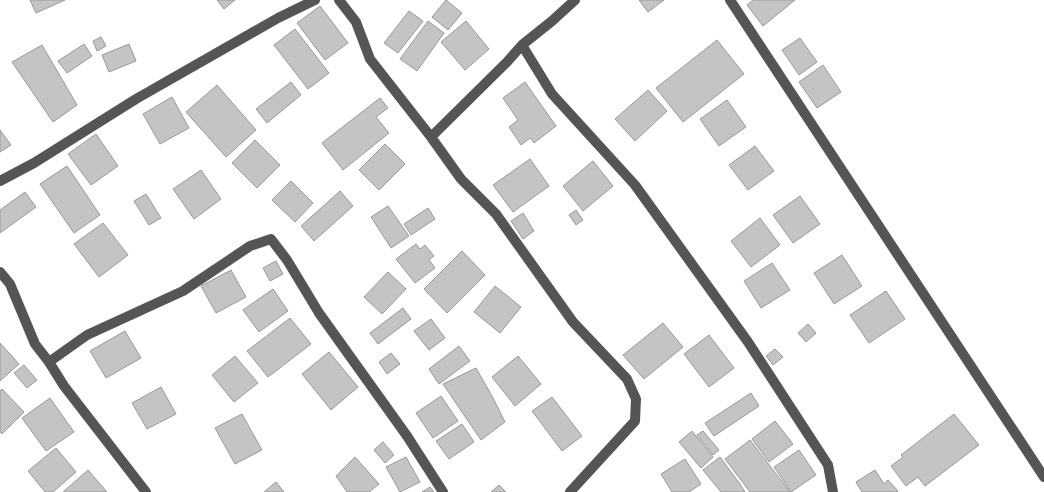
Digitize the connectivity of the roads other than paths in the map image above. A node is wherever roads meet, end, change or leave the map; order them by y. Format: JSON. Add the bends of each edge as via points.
{"nodes":[{"id":1,"x":314,"y":0,"type":"edge"},
{"id":2,"x":339,"y":0,"type":"edge"},
{"id":3,"x":575,"y":0,"type":"edge"},
{"id":4,"x":730,"y":0,"type":"edge"},
{"id":5,"x":522,"y":45,"type":"junction"},
{"id":6,"x":431,"y":137,"type":"junction"},
{"id":7,"x":0,"y":181,"type":"edge"},
{"id":8,"x":0,"y":272,"type":"edge"},
{"id":9,"x":50,"y":362,"type":"junction"},
{"id":10,"x":1044,"y":476,"type":"edge"},
{"id":11,"x":144,"y":491,"type":"edge"},
{"id":12,"x":442,"y":492,"type":"edge"},
{"id":13,"x":570,"y":492,"type":"edge"},
{"id":14,"x":833,"y":492,"type":"edge"}],
"edges":[{"from":1,"to":7,"type":"street","via":[[136,99],[34,163]]},
{"from":2,"to":6,"type":"street","via":[[356,22],[370,58]]},
{"from":3,"to":5,"type":"street"},
{"from":4,"to":10,"type":"street"},
{"from":5,"to":6,"type":"street"},
{"from":5,"to":14,"type":"street","via":[[552,94],[635,185],[748,342],[828,465]]},
{"from":6,"to":13,"type":"street","via":[[461,179],[496,214],[572,322],[628,379],[636,399],[635,421]]},
{"from":8,"to":9,"type":"street","via":[[10,284],[35,344]]},
{"from":9,"to":11,"type":"street","via":[[64,386]]},
{"from":9,"to":12,"type":"street","via":[[87,335],[183,291],[250,246],[271,239],[319,313],[407,436]]}]}
